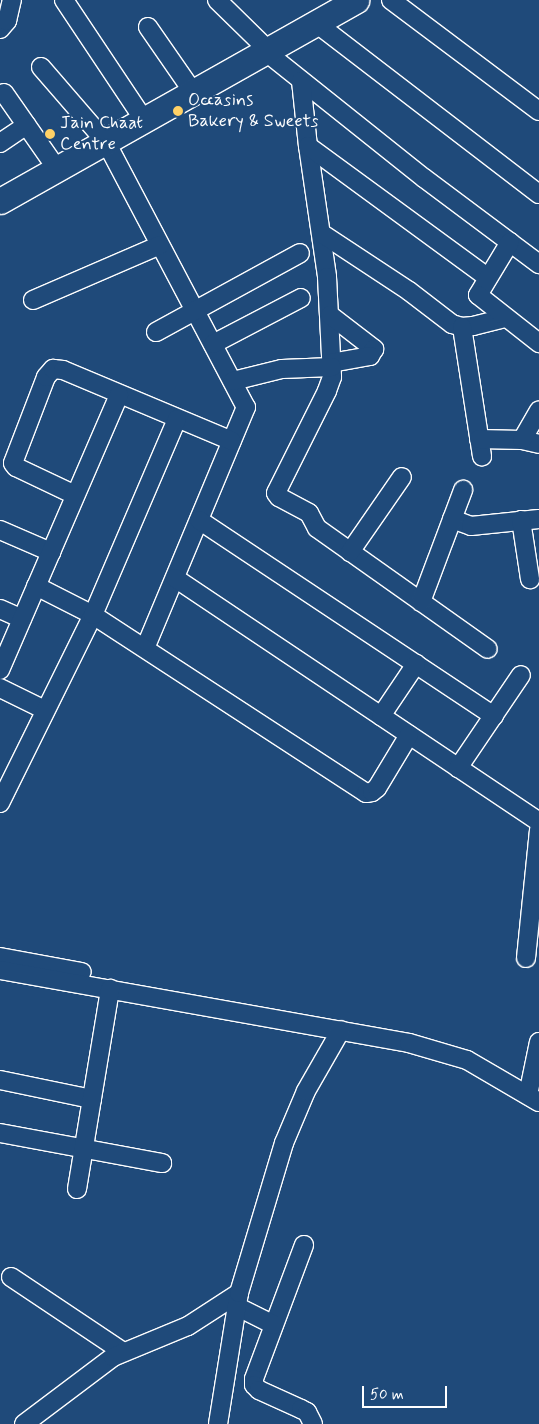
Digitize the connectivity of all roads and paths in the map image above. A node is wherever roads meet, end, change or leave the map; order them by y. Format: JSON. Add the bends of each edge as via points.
{"nodes":[{"id":1,"x":12,"y":0,"type":"edge"},
{"id":2,"x":64,"y":0,"type":"edge"},
{"id":3,"x":217,"y":0,"type":"edge"},
{"id":4,"x":356,"y":0,"type":"edge"},
{"id":5,"x":391,"y":0,"type":"edge"},
{"id":6,"x":316,"y":24,"type":"junction"},
{"id":7,"x":148,"y":26,"type":"dead end"},
{"id":8,"x":0,"y":29,"type":"edge"},
{"id":9,"x":267,"y":51,"type":"junction"},
{"id":10,"x":41,"y":67,"type":"dead end"},
{"id":11,"x":301,"y":81,"type":"junction"},
{"id":12,"x":193,"y":92,"type":"junction"},
{"id":13,"x":4,"y":93,"type":"dead end"},
{"id":14,"x":539,"y":111,"type":"edge"},
{"id":15,"x":144,"y":120,"type":"junction"},
{"id":16,"x":26,"y":125,"type":"junction"},
{"id":17,"x":106,"y":142,"type":"junction"},
{"id":18,"x":0,"y":143,"type":"edge"},
{"id":19,"x":308,"y":146,"type":"junction"},
{"id":20,"x":57,"y":169,"type":"junction"},
{"id":21,"x":539,"y":194,"type":"edge"},
{"id":22,"x":0,"y":201,"type":"edge"},
{"id":23,"x":321,"y":233,"type":"junction"},
{"id":24,"x":510,"y":242,"type":"junction"},
{"id":25,"x":160,"y":245,"type":"junction"},
{"id":26,"x":300,"y":253,"type":"dead end"},
{"id":27,"x":539,"y":264,"type":"edge"},
{"id":28,"x":488,"y":277,"type":"junction"},
{"id":29,"x":301,"y":298,"type":"dead end"},
{"id":30,"x":33,"y":300,"type":"dead end"},
{"id":31,"x":195,"y":311,"type":"junction"},
{"id":32,"x":330,"y":315,"type":"junction"},
{"id":33,"x":506,"y":318,"type":"junction"},
{"id":34,"x":462,"y":327,"type":"junction"},
{"id":35,"x":156,"y":332,"type":"dead end"},
{"id":36,"x":539,"y":342,"type":"edge"},
{"id":37,"x":213,"y":344,"type":"junction"},
{"id":38,"x":332,"y":365,"type":"junction"},
{"id":39,"x":234,"y":381,"type":"junction"},
{"id":40,"x":119,"y":395,"type":"junction"},
{"id":41,"x":539,"y":410,"type":"edge"},
{"id":42,"x":177,"y":419,"type":"junction"},
{"id":43,"x":232,"y":441,"type":"junction"},
{"id":44,"x":531,"y":442,"type":"edge"},
{"id":45,"x":402,"y":477,"type":"dead end"},
{"id":46,"x":463,"y":490,"type":"dead end"},
{"id":47,"x":75,"y":495,"type":"junction"},
{"id":48,"x":452,"y":519,"type":"junction"},
{"id":49,"x":199,"y":520,"type":"junction"},
{"id":50,"x":530,"y":520,"type":"edge"},
{"id":51,"x":0,"y":530,"type":"edge"},
{"id":52,"x":51,"y":552,"type":"junction"},
{"id":53,"x":350,"y":552,"type":"junction"},
{"id":54,"x":175,"y":578,"type":"junction"},
{"id":55,"x":530,"y":579,"type":"dead end"},
{"id":56,"x":36,"y":586,"type":"junction"},
{"id":57,"x":421,"y":602,"type":"junction"},
{"id":58,"x":0,"y":609,"type":"edge"},
{"id":59,"x":93,"y":614,"type":"junction"},
{"id":60,"x":22,"y":619,"type":"junction"},
{"id":61,"x":145,"y":648,"type":"junction"},
{"id":62,"x":488,"y":649,"type":"dead end"},
{"id":63,"x":416,"y":664,"type":"junction"},
{"id":64,"x":0,"y":670,"type":"edge"},
{"id":65,"x":521,"y":675,"type":"dead end"},
{"id":66,"x":0,"y":688,"type":"edge"},
{"id":67,"x":45,"y":710,"type":"junction"},
{"id":68,"x":380,"y":716,"type":"junction"},
{"id":69,"x":494,"y":716,"type":"junction"},
{"id":70,"x":409,"y":735,"type":"junction"},
{"id":71,"x":458,"y":768,"type":"junction"},
{"id":72,"x":0,"y":803,"type":"edge"},
{"id":73,"x":539,"y":822,"type":"edge"},
{"id":74,"x":539,"y":830,"type":"edge"},
{"id":75,"x":0,"y":957,"type":"edge"},
{"id":76,"x":526,"y":958,"type":"dead end"},
{"id":77,"x":0,"y":970,"type":"edge"},
{"id":78,"x":110,"y":990,"type":"junction"},
{"id":79,"x":342,"y":1030,"type":"junction"},
{"id":80,"x":539,"y":1042,"type":"edge"},
{"id":81,"x":467,"y":1060,"type":"junction"},
{"id":82,"x":0,"y":1080,"type":"edge"},
{"id":83,"x":534,"y":1098,"type":"edge"},
{"id":84,"x":92,"y":1099,"type":"junction"},
{"id":85,"x":0,"y":1133,"type":"edge"},
{"id":86,"x":84,"y":1150,"type":"junction"},
{"id":87,"x":162,"y":1163,"type":"dead end"},
{"id":88,"x":77,"y":1189,"type":"dead end"},
{"id":89,"x":304,"y":1245,"type":"dead end"},
{"id":90,"x":10,"y":1276,"type":"dead end"},
{"id":91,"x":238,"y":1300,"type":"junction"},
{"id":92,"x":274,"y":1325,"type":"junction"},
{"id":93,"x":124,"y":1352,"type":"junction"},
{"id":94,"x":24,"y":1424,"type":"edge"},
{"id":95,"x":218,"y":1424,"type":"edge"},
{"id":96,"x":313,"y":1424,"type":"edge"}],
"edges":[{"from":1,"to":8,"type":"street","via":[[8,20]]},
{"from":2,"to":15,"type":"street"},
{"from":3,"to":9,"type":"street"},
{"from":4,"to":6,"type":"highway"},
{"from":5,"to":14,"type":"street"},
{"from":6,"to":9,"type":"highway"},
{"from":6,"to":21,"type":"street"},
{"from":7,"to":12,"type":"street"},
{"from":9,"to":11,"type":"street"},
{"from":9,"to":12,"type":"highway"},
{"from":10,"to":17,"type":"street"},
{"from":11,"to":19,"type":"street"},
{"from":11,"to":24,"type":"street"},
{"from":12,"to":15,"type":"highway"},
{"from":13,"to":16,"type":"street"},
{"from":15,"to":17,"type":"highway"},
{"from":16,"to":18,"type":"street"},
{"from":16,"to":20,"type":"street"},
{"from":17,"to":20,"type":"highway"},
{"from":17,"to":25,"type":"street"},
{"from":19,"to":23,"type":"street"},
{"from":19,"to":28,"type":"street"},
{"from":20,"to":22,"type":"highway"},
{"from":23,"to":32,"type":"street"},
{"from":23,"to":34,"type":"street","via":[[409,291],[452,324]]},
{"from":24,"to":27,"type":"street"},
{"from":24,"to":28,"type":"street"},
{"from":25,"to":30,"type":"street"},
{"from":25,"to":31,"type":"street"},
{"from":26,"to":31,"type":"street"},
{"from":28,"to":33,"type":"street","via":[[478,295]]},
{"from":29,"to":37,"type":"street"},
{"from":31,"to":35,"type":"street"},
{"from":31,"to":37,"type":"street"},
{"from":32,"to":38,"type":"street"},
{"from":32,"to":38,"type":"street","via":[[372,346],[374,352],[370,356]]},
{"from":33,"to":34,"type":"street"},
{"from":33,"to":36,"type":"street"},
{"from":34,"to":44,"type":"street","via":[[481,448]]},
{"from":37,"to":39,"type":"street"},
{"from":38,"to":39,"type":"street","via":[[282,370]]},
{"from":38,"to":53,"type":"street","via":[[327,391],[276,493],[304,510],[317,528]]},
{"from":39,"to":43,"type":"street","via":[[246,407]]},
{"from":40,"to":42,"type":"street"},
{"from":40,"to":47,"type":"street"},
{"from":40,"to":47,"type":"street","via":[[58,368],[46,378],[14,463],[16,467]]},
{"from":41,"to":44,"type":"street"},
{"from":42,"to":43,"type":"street"},
{"from":42,"to":59,"type":"street"},
{"from":43,"to":49,"type":"street"},
{"from":45,"to":53,"type":"street"},
{"from":46,"to":48,"type":"street"},
{"from":47,"to":52,"type":"street"},
{"from":48,"to":50,"type":"street","via":[[471,526]]},
{"from":48,"to":57,"type":"street"},
{"from":49,"to":54,"type":"street"},
{"from":49,"to":63,"type":"street"},
{"from":50,"to":55,"type":"street"},
{"from":51,"to":52,"type":"street"},
{"from":52,"to":56,"type":"street"},
{"from":53,"to":57,"type":"street"},
{"from":54,"to":61,"type":"street"},
{"from":54,"to":68,"type":"street"},
{"from":56,"to":59,"type":"street"},
{"from":56,"to":60,"type":"street"},
{"from":57,"to":62,"type":"street"},
{"from":58,"to":60,"type":"street"},
{"from":59,"to":61,"type":"street"},
{"from":59,"to":67,"type":"street"},
{"from":60,"to":64,"type":"street"},
{"from":61,"to":70,"type":"street","via":[[366,792],[377,788]]},
{"from":63,"to":68,"type":"street"},
{"from":63,"to":69,"type":"street"},
{"from":65,"to":69,"type":"street"},
{"from":66,"to":67,"type":"street"},
{"from":67,"to":72,"type":"street"},
{"from":68,"to":70,"type":"street"},
{"from":69,"to":71,"type":"street"},
{"from":70,"to":71,"type":"street"},
{"from":71,"to":73,"type":"street"},
{"from":74,"to":76,"type":"street"},
{"from":75,"to":81,"type":"street","via":[[400,1029],[447,1043]]},
{"from":77,"to":78,"type":"street"},
{"from":78,"to":79,"type":"street"},
{"from":78,"to":84,"type":"street"},
{"from":79,"to":81,"type":"street","via":[[409,1043]]},
{"from":79,"to":91,"type":"street","via":[[290,1125]]},
{"from":80,"to":83,"type":"street"},
{"from":81,"to":83,"type":"street"},
{"from":82,"to":84,"type":"street"},
{"from":84,"to":86,"type":"street"},
{"from":85,"to":86,"type":"street"},
{"from":86,"to":87,"type":"street"},
{"from":86,"to":88,"type":"street"},
{"from":89,"to":92,"type":"street"},
{"from":90,"to":93,"type":"street"},
{"from":91,"to":92,"type":"street"},
{"from":91,"to":93,"type":"street","via":[[188,1326]]},
{"from":91,"to":95,"type":"street"},
{"from":92,"to":96,"type":"street","via":[[254,1385],[307,1412]]},
{"from":93,"to":94,"type":"street"}]}
